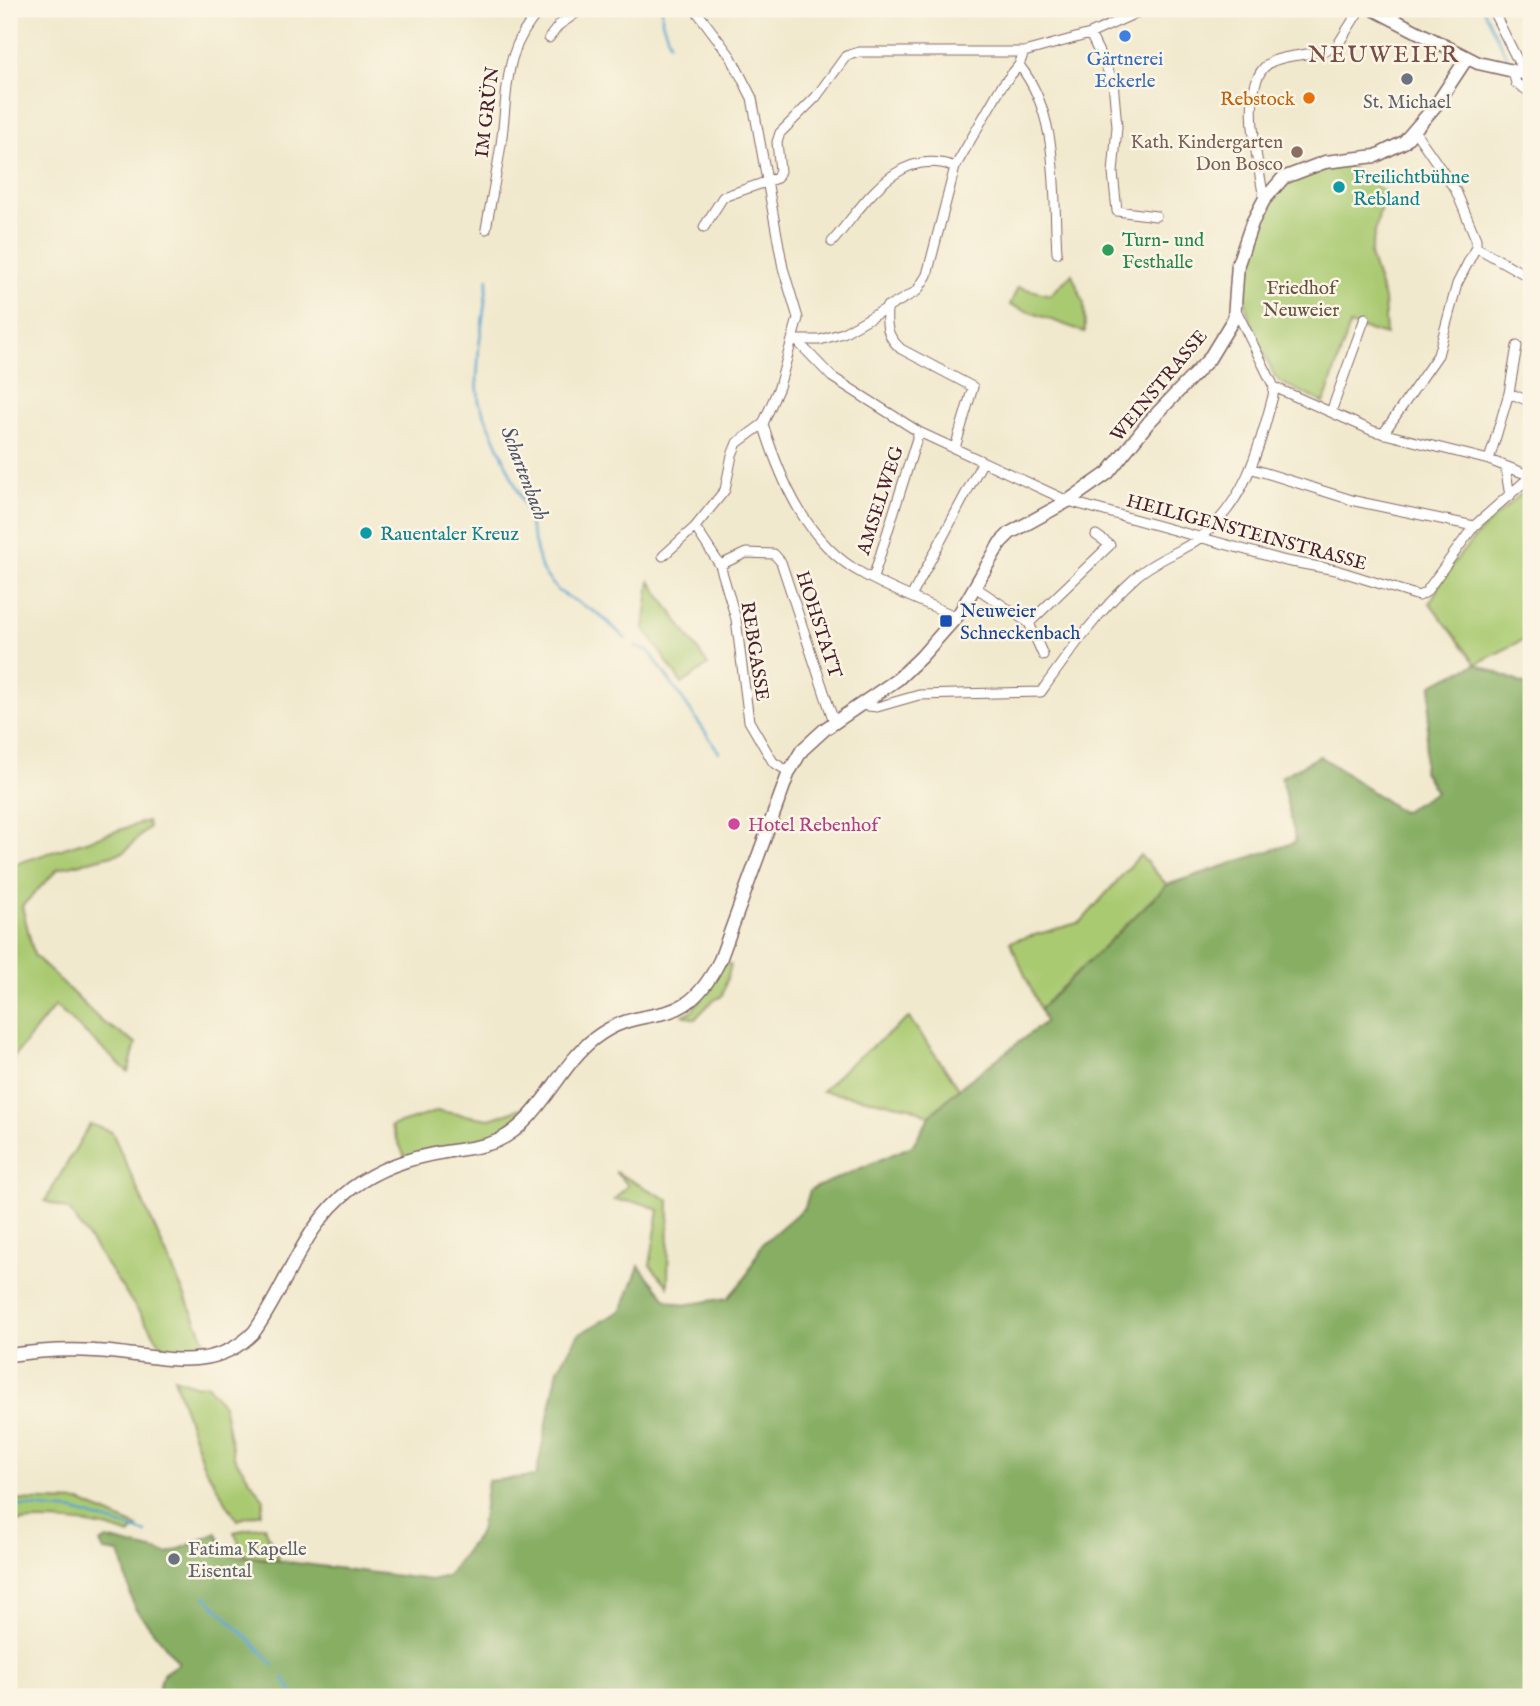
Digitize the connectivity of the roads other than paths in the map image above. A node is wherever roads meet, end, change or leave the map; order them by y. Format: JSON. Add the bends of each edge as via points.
{"nodes":[{"id":1,"x":541,"y":9,"type":"edge"},
{"id":2,"x":582,"y":9,"type":"edge"},
{"id":3,"x":695,"y":9,"type":"edge"},
{"id":4,"x":1145,"y":9,"type":"edge"},
{"id":5,"x":1360,"y":9,"type":"edge"},
{"id":6,"x":1373,"y":9,"type":"edge"},
{"id":7,"x":1492,"y":9,"type":"edge"},
{"id":8,"x":1090,"y":34,"type":"junction"},
{"id":9,"x":549,"y":38,"type":"dead end"},
{"id":10,"x":1024,"y":52,"type":"junction"},
{"id":11,"x":1467,"y":58,"type":"junction"},
{"id":12,"x":1019,"y":65,"type":"junction"},
{"id":13,"x":1521,"y":73,"type":"edge"},
{"id":14,"x":1531,"y":93,"type":"edge"},
{"id":15,"x":1416,"y":133,"type":"junction"},
{"id":16,"x":955,"y":167,"type":"junction"},
{"id":17,"x":768,"y":183,"type":"junction"},
{"id":18,"x":1264,"y":200,"type":"junction"},
{"id":19,"x":1156,"y":216,"type":"dead end"},
{"id":20,"x":704,"y":227,"type":"dead end"},
{"id":21,"x":485,"y":229,"type":"dead end"},
{"id":22,"x":832,"y":242,"type":"dead end"},
{"id":23,"x":1476,"y":247,"type":"junction"},
{"id":24,"x":1057,"y":253,"type":"dead end"},
{"id":25,"x":1531,"y":278,"type":"edge"},
{"id":26,"x":887,"y":306,"type":"junction"},
{"id":27,"x":1236,"y":310,"type":"junction"},
{"id":28,"x":1365,"y":318,"type":"dead end"},
{"id":29,"x":795,"y":340,"type":"junction"},
{"id":30,"x":1517,"y":346,"type":"dead end"},
{"id":31,"x":1274,"y":387,"type":"junction"},
{"id":32,"x":1509,"y":393,"type":"junction"},
{"id":33,"x":1531,"y":402,"type":"edge"},
{"id":34,"x":1331,"y":412,"type":"junction"},
{"id":35,"x":763,"y":424,"type":"junction"},
{"id":36,"x":919,"y":432,"type":"junction"},
{"id":37,"x":1383,"y":434,"type":"junction"},
{"id":38,"x":955,"y":448,"type":"junction"},
{"id":39,"x":1489,"y":460,"type":"junction"},
{"id":40,"x":982,"y":463,"type":"junction"},
{"id":41,"x":1505,"y":466,"type":"junction"},
{"id":42,"x":1253,"y":469,"type":"junction"},
{"id":43,"x":1531,"y":476,"type":"edge"},
{"id":44,"x":1510,"y":495,"type":"junction"},
{"id":45,"x":1068,"y":501,"type":"junction"},
{"id":46,"x":1474,"y":526,"type":"junction"},
{"id":47,"x":695,"y":527,"type":"junction"},
{"id":48,"x":1096,"y":534,"type":"dead end"},
{"id":49,"x":1201,"y":537,"type":"junction"},
{"id":50,"x":663,"y":556,"type":"dead end"},
{"id":51,"x":720,"y":565,"type":"junction"},
{"id":52,"x":873,"y":578,"type":"junction"},
{"id":53,"x":975,"y":587,"type":"junction"},
{"id":54,"x":911,"y":597,"type":"junction"},
{"id":55,"x":957,"y":617,"type":"junction"},
{"id":56,"x":1030,"y":623,"type":"junction"},
{"id":57,"x":1043,"y":655,"type":"dead end"},
{"id":58,"x":860,"y":705,"type":"junction"},
{"id":59,"x":834,"y":722,"type":"junction"},
{"id":60,"x":789,"y":772,"type":"junction"},
{"id":61,"x":9,"y":1355,"type":"edge"}],
"edges":[{"from":1,"to":21,"type":"street","name":"IM GRÜN","via":[[515,45],[508,67],[501,142]]},
{"from":2,"to":9,"type":"street"},
{"from":3,"to":17,"type":"street","via":[[744,77],[762,139]]},
{"from":4,"to":8,"type":"street"},
{"from":5,"to":18,"type":"street","via":[[1337,46],[1274,61],[1259,71],[1254,86],[1254,122]]},
{"from":6,"to":11,"type":"main road"},
{"from":7,"to":13,"type":"street"},
{"from":8,"to":10,"type":"street"},
{"from":8,"to":19,"type":"street","via":[[1113,81],[1117,211]]},
{"from":10,"to":12,"type":"street"},
{"from":10,"to":17,"type":"street","via":[[859,52],[846,56],[816,97],[780,133],[780,170]]},
{"from":11,"to":13,"type":"main road"},
{"from":11,"to":15,"type":"main road","name":"WEINSTRASSE"},
{"from":12,"to":16,"type":"street","via":[[1001,87]]},
{"from":12,"to":24,"type":"street","via":[[1030,78],[1046,121]]},
{"from":13,"to":14,"type":"street","via":[[1516,83]]},
{"from":15,"to":18,"type":"main road","name":"WEINSTRASSE","via":[[1376,156],[1303,169],[1283,178]]},
{"from":15,"to":23,"type":"street","via":[[1456,191]]},
{"from":16,"to":22,"type":"street","via":[[931,160],[890,174]]},
{"from":16,"to":26,"type":"street","via":[[927,275],[918,292]]},
{"from":17,"to":20,"type":"street","via":[[723,197]]},
{"from":17,"to":29,"type":"street","via":[[783,268],[798,317]]},
{"from":18,"to":27,"type":"main road","name":"WEINSTRASSE","via":[[1240,256]]},
{"from":23,"to":25,"type":"street"},
{"from":23,"to":37,"type":"street","via":[[1457,284],[1438,355]]},
{"from":26,"to":29,"type":"street","via":[[843,333]]},
{"from":26,"to":38,"type":"street","via":[[891,340],[973,387]]},
{"from":27,"to":31,"type":"street"},
{"from":27,"to":45,"type":"main road","name":"WEINSTRASSE","via":[[1209,359],[1108,473]]},
{"from":28,"to":34,"type":"street"},
{"from":29,"to":35,"type":"street","via":[[785,355],[773,407]]},
{"from":29,"to":36,"type":"street","name":"HEILIGENSTEINSTRASSE","via":[[832,377]]},
{"from":30,"to":32,"type":"street"},
{"from":31,"to":34,"type":"street"},
{"from":31,"to":42,"type":"street"},
{"from":32,"to":33,"type":"street"},
{"from":32,"to":39,"type":"street"},
{"from":34,"to":37,"type":"street"},
{"from":35,"to":47,"type":"street","via":[[737,443],[726,490]]},
{"from":35,"to":52,"type":"street","via":[[778,471],[802,513],[832,551]]},
{"from":36,"to":38,"type":"street","name":"HEILIGENSTEINSTRASSE"},
{"from":36,"to":52,"type":"street","name":"AMSELWEG"},
{"from":37,"to":39,"type":"street"},
{"from":38,"to":40,"type":"street","name":"HEILIGENSTEINSTRASSE"},
{"from":39,"to":41,"type":"street"},
{"from":40,"to":45,"type":"street","name":"HEILIGENSTEINSTRASSE"},
{"from":40,"to":54,"type":"street"},
{"from":41,"to":43,"type":"street"},
{"from":41,"to":44,"type":"street"},
{"from":42,"to":46,"type":"street","via":[[1355,501]]},
{"from":42,"to":49,"type":"street"},
{"from":43,"to":44,"type":"street","name":"HEILIGENSTEINSTRASSE"},
{"from":44,"to":46,"type":"street","name":"HEILIGENSTEINSTRASSE"},
{"from":45,"to":49,"type":"street","name":"HEILIGENSTEINSTRASSE"},
{"from":45,"to":53,"type":"main road","name":"WEINSTRASSE","via":[[1000,542]]},
{"from":46,"to":49,"type":"street","name":"HEILIGENSTEINSTRASSE","via":[[1419,596]]},
{"from":47,"to":50,"type":"street"},
{"from":47,"to":51,"type":"street","name":"REBGASSE"},
{"from":48,"to":56,"type":"street","via":[[1110,545]]},
{"from":49,"to":58,"type":"street","name":"WEINSTRASSE","via":[[1138,575],[1085,631],[1041,692],[919,695],[877,707]]},
{"from":51,"to":59,"type":"street","name":"HOHSTATT","via":[[746,554],[774,554],[781,562]]},
{"from":51,"to":60,"type":"street","name":"REBGASSE","via":[[736,619],[749,721],[773,762]]},
{"from":52,"to":54,"type":"street"},
{"from":53,"to":55,"type":"main road","name":"WEINSTRASSE"},
{"from":53,"to":56,"type":"street"},
{"from":54,"to":55,"type":"street"},
{"from":55,"to":58,"type":"main road","name":"WEINSTRASSE","via":[[898,679]]},
{"from":56,"to":57,"type":"street"},
{"from":58,"to":59,"type":"main road","name":"WEINSTRASSE"},
{"from":59,"to":60,"type":"main road","name":"WEINSTRASSE","via":[[802,750]]},
{"from":60,"to":61,"type":"main road","name":"WEINSTRASSE","via":[[720,960],[700,993],[677,1010],[622,1023],[593,1039],[515,1130],[497,1141],[411,1159],[354,1187],[328,1208],[308,1235],[267,1315],[242,1344],[208,1360],[97,1351]]}]}
